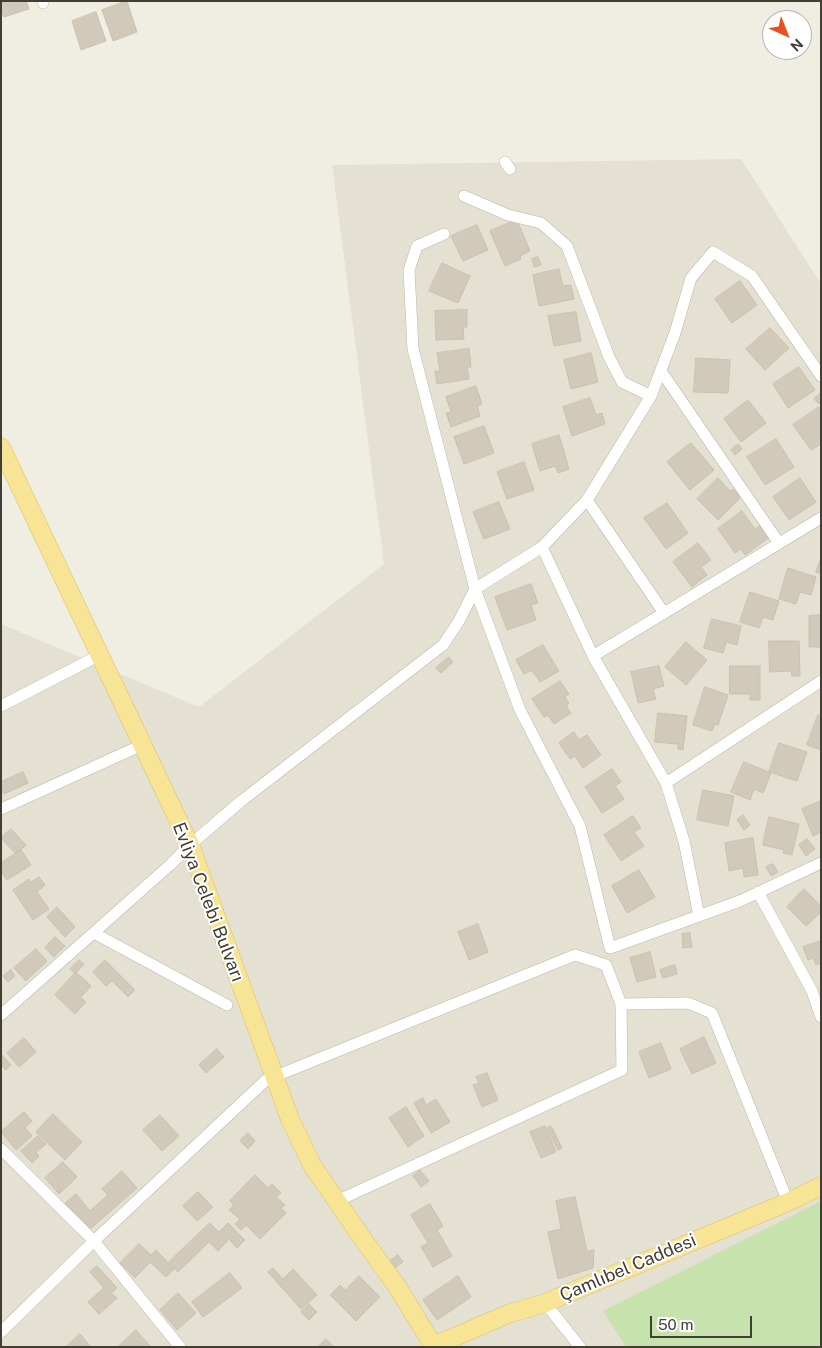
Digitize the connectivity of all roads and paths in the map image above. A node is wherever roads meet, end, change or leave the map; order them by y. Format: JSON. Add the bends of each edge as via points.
{"nodes":[{"id":1,"x":464,"y":196,"type":"dead end"},
{"id":2,"x":444,"y":234,"type":"dead end"},
{"id":3,"x":661,"y":371,"type":"junction"},
{"id":4,"x":821,"y":376,"type":"edge"},
{"id":5,"x":651,"y":396,"type":"junction"},
{"id":6,"x":1,"y":447,"type":"edge"},
{"id":7,"x":587,"y":500,"type":"junction"},
{"id":8,"x":821,"y":518,"type":"edge"},
{"id":9,"x":779,"y":544,"type":"junction"},
{"id":10,"x":542,"y":548,"type":"junction"},
{"id":11,"x":475,"y":589,"type":"junction"},
{"id":12,"x":664,"y":613,"type":"junction"},
{"id":13,"x":593,"y":656,"type":"junction"},
{"id":14,"x":92,"y":659,"type":"dead end"},
{"id":15,"x":821,"y":681,"type":"edge"},
{"id":16,"x":1,"y":706,"type":"edge"},
{"id":17,"x":142,"y":745,"type":"junction"},
{"id":18,"x":666,"y":783,"type":"junction"},
{"id":19,"x":1,"y":809,"type":"edge"},
{"id":20,"x":190,"y":845,"type":"junction"},
{"id":21,"x":821,"y":863,"type":"edge"},
{"id":22,"x":758,"y":892,"type":"junction"},
{"id":23,"x":699,"y":916,"type":"junction"},
{"id":24,"x":94,"y":933,"type":"junction"},
{"id":25,"x":621,"y":1004,"type":"junction"},
{"id":26,"x":227,"y":1005,"type":"dead end"},
{"id":27,"x":1,"y":1015,"type":"edge"},
{"id":28,"x":821,"y":1017,"type":"edge"},
{"id":29,"x":274,"y":1076,"type":"junction"},
{"id":30,"x":1,"y":1149,"type":"edge"},
{"id":31,"x":821,"y":1186,"type":"edge"},
{"id":32,"x":337,"y":1201,"type":"junction"},
{"id":33,"x":788,"y":1202,"type":"junction"},
{"id":34,"x":94,"y":1241,"type":"junction"},
{"id":35,"x":545,"y":1302,"type":"junction"},
{"id":36,"x":1,"y":1332,"type":"edge"},
{"id":37,"x":427,"y":1346,"type":"edge"},
{"id":38,"x":180,"y":1347,"type":"edge"},
{"id":39,"x":580,"y":1347,"type":"edge"}],
"edges":[{"from":1,"to":5,"type":"street","via":[[508,215],[541,223],[567,246],[609,357],[622,382]]},
{"from":2,"to":11,"type":"street","via":[[417,246],[410,270],[413,348]]},
{"from":3,"to":4,"type":"street","via":[[691,278],[713,252],[752,276]]},
{"from":3,"to":5,"type":"street"},
{"from":3,"to":9,"type":"street"},
{"from":5,"to":7,"type":"street"},
{"from":6,"to":17,"type":"main road","name":"Evliya Celebi Bulvarı"},
{"from":7,"to":10,"type":"street"},
{"from":7,"to":12,"type":"street"},
{"from":8,"to":9,"type":"street"},
{"from":9,"to":12,"type":"street"},
{"from":10,"to":11,"type":"street"},
{"from":10,"to":13,"type":"street"},
{"from":11,"to":20,"type":"street","via":[[443,645],[240,802]]},
{"from":11,"to":23,"type":"street","via":[[520,710],[580,826],[610,948]]},
{"from":12,"to":13,"type":"street"},
{"from":13,"to":18,"type":"street"},
{"from":14,"to":16,"type":"street"},
{"from":15,"to":18,"type":"street"},
{"from":17,"to":19,"type":"street"},
{"from":17,"to":20,"type":"main road","name":"Evliya Celebi Bulvarı"},
{"from":18,"to":23,"type":"street","via":[[684,841]]},
{"from":20,"to":24,"type":"street"},
{"from":20,"to":29,"type":"main road","name":"Evliya Celebi Bulvarı"},
{"from":21,"to":22,"type":"street"},
{"from":22,"to":23,"type":"street"},
{"from":22,"to":28,"type":"street","via":[[812,991]]},
{"from":24,"to":26,"type":"street"},
{"from":24,"to":27,"type":"street"},
{"from":25,"to":29,"type":"street","via":[[606,965],[574,955]]},
{"from":25,"to":32,"type":"street","via":[[622,1070]]},
{"from":25,"to":33,"type":"street","via":[[688,1003],[712,1013]]},
{"from":29,"to":32,"type":"main road","name":"Evliya Celebi Bulvarı","via":[[312,1164]]},
{"from":29,"to":34,"type":"street"},
{"from":30,"to":34,"type":"street"},
{"from":31,"to":33,"type":"main road","name":"Çamlıbel Caddesi"},
{"from":32,"to":37,"type":"main road","name":"Evliya Celebi Bulvarı","via":[[398,1288]]},
{"from":33,"to":35,"type":"main road","name":"Çamlıbel Caddesi"},
{"from":34,"to":36,"type":"street"},
{"from":34,"to":38,"type":"street"},
{"from":35,"to":37,"type":"main road","name":"Çamlıbel Caddesi"},
{"from":35,"to":39,"type":"street"}]}
